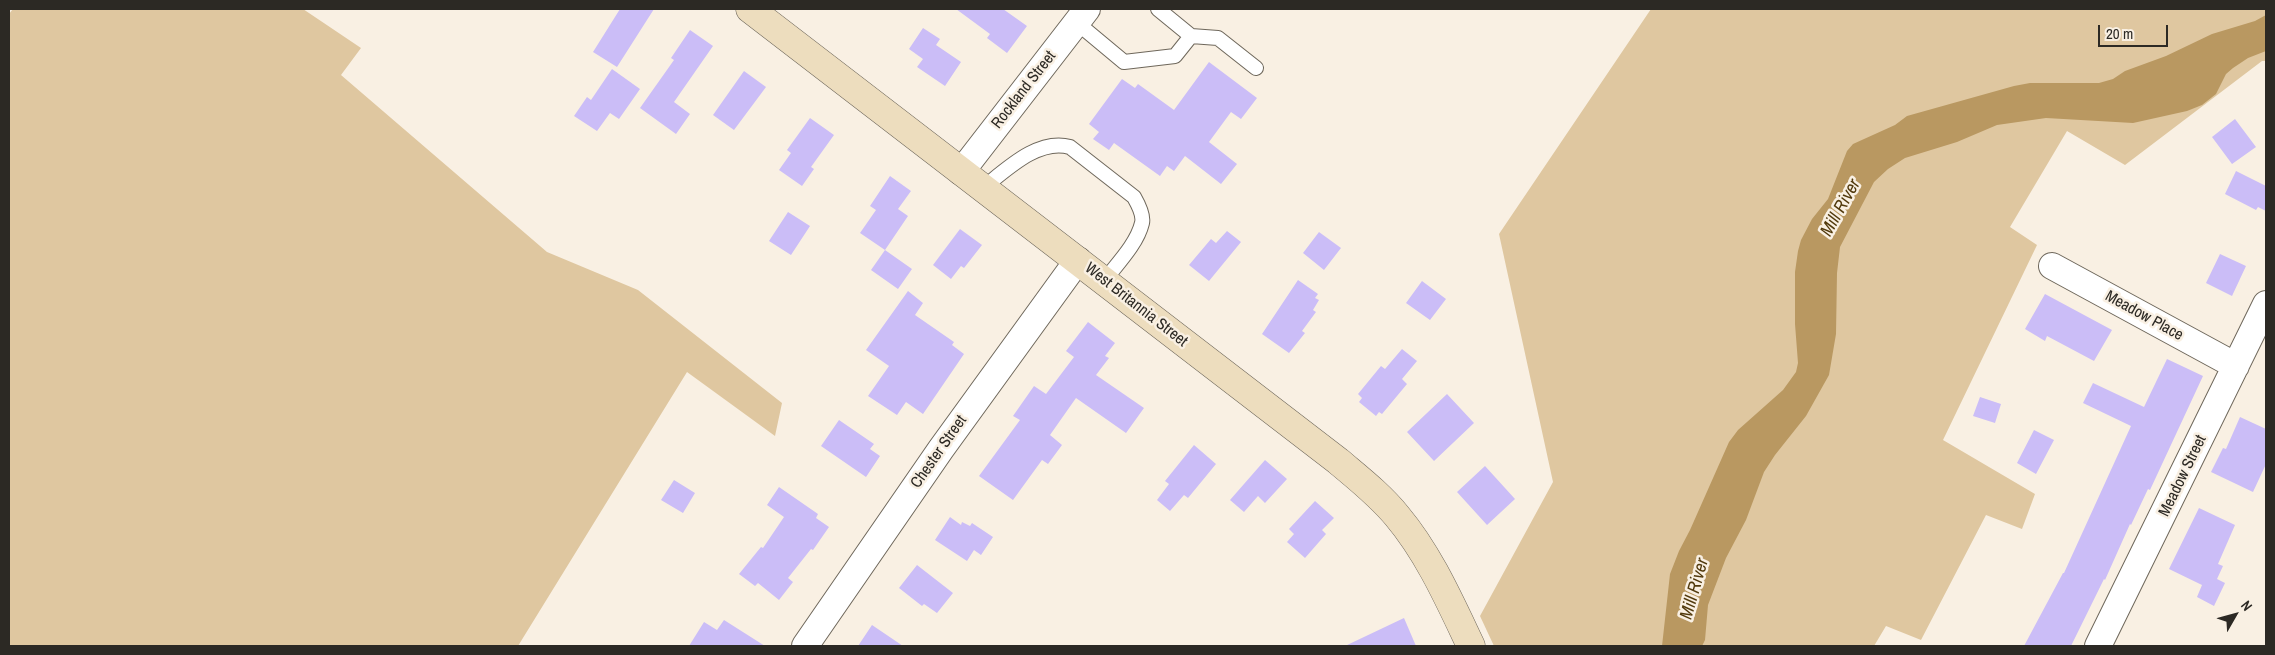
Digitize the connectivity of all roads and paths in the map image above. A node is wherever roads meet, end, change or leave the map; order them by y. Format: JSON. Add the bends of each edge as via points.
{"nodes":[{"id":1,"x":750,"y":9,"type":"edge"},
{"id":2,"x":1158,"y":9,"type":"edge"},
{"id":3,"x":1081,"y":15,"type":"edge"},
{"id":4,"x":1192,"y":36,"type":"junction"},
{"id":5,"x":1256,"y":68,"type":"dead end"},
{"id":6,"x":961,"y":172,"type":"junction"},
{"id":7,"x":983,"y":188,"type":"junction"},
{"id":8,"x":1078,"y":260,"type":"junction"},
{"id":9,"x":2052,"y":266,"type":"dead end"},
{"id":10,"x":1104,"y":281,"type":"junction"},
{"id":11,"x":2266,"y":304,"type":"edge"},
{"id":12,"x":2236,"y":366,"type":"junction"},
{"id":13,"x":805,"y":646,"type":"edge"},
{"id":14,"x":1471,"y":646,"type":"edge"},
{"id":15,"x":2098,"y":646,"type":"edge"}],
"edges":[{"from":1,"to":6,"type":"street","name":"West Britannia Street"},
{"from":2,"to":4,"type":"lane"},
{"from":3,"to":4,"type":"lane","via":[[1124,62],[1175,56]]},
{"from":3,"to":6,"type":"street","name":"Rockland Street"},
{"from":4,"to":5,"type":"lane","via":[[1218,38]]},
{"from":6,"to":7,"type":"street","name":"West Britannia Street"},
{"from":7,"to":8,"type":"street","name":"West Britannia Street"},
{"from":7,"to":10,"type":"lane","via":[[1028,155],[1060,144],[1070,147],[1134,196],[1143,222]]},
{"from":8,"to":10,"type":"street","name":"West Britannia Street"},
{"from":8,"to":13,"type":"street","name":"Chester Street","via":[[941,449]]},
{"from":9,"to":12,"type":"street","name":"Meadow Place"},
{"from":10,"to":14,"type":"street","name":"West Britannia Street","via":[[1338,461],[1378,496],[1397,515],[1426,557]]},
{"from":11,"to":12,"type":"street","name":"Meadow Street"},
{"from":12,"to":15,"type":"street","name":"Meadow Street"}]}
